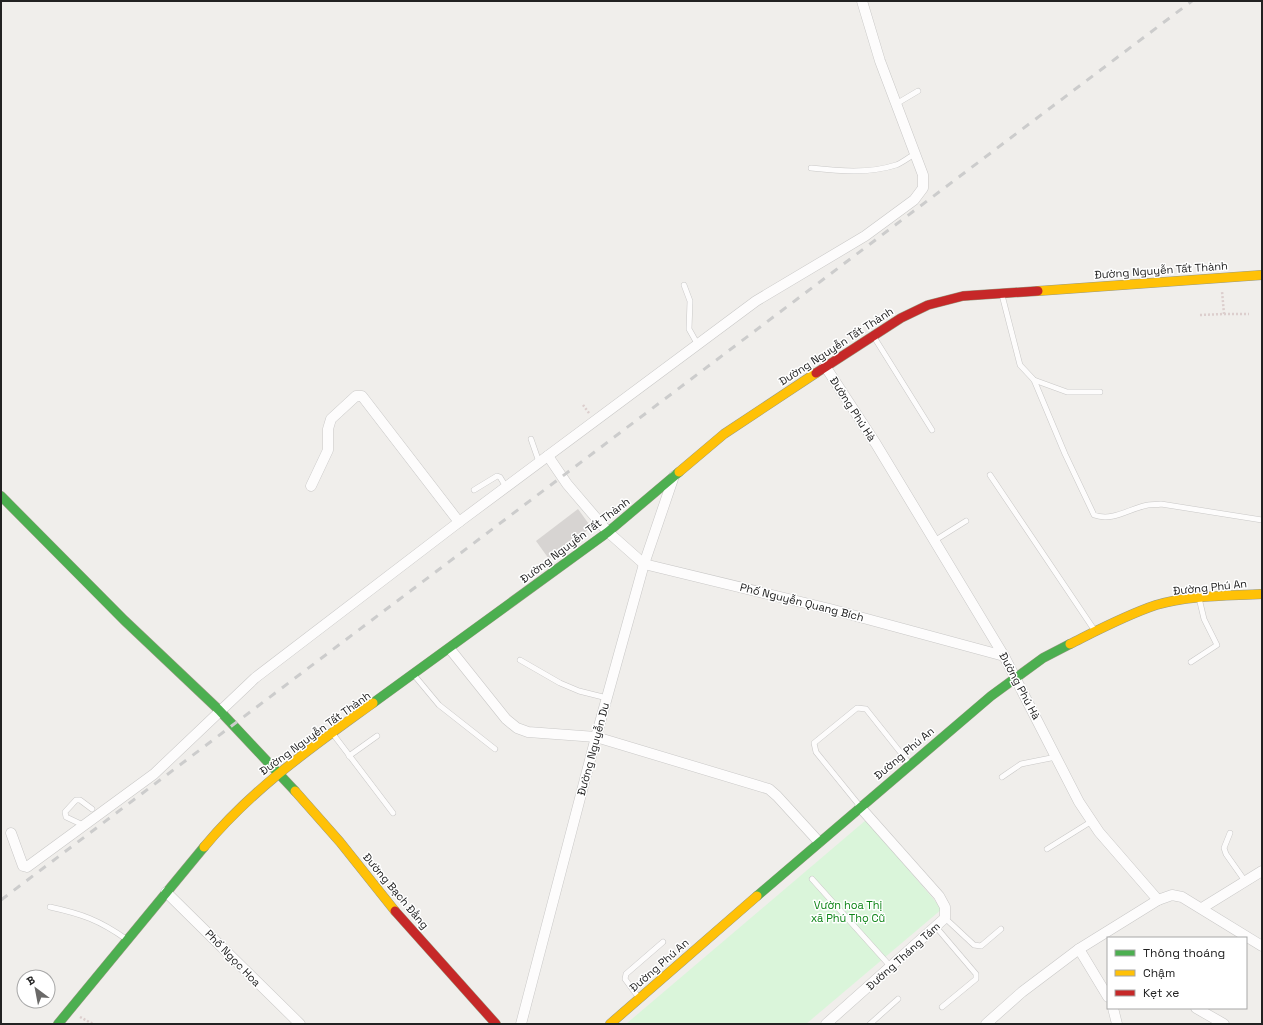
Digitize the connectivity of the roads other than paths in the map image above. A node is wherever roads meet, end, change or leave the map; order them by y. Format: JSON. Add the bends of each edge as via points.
{"nodes":[{"id":1,"x":862,"y":1,"type":"edge"},
{"id":2,"x":918,"y":91,"type":"dead end"},
{"id":3,"x":896,"y":104,"type":"junction"},
{"id":4,"x":915,"y":154,"type":"junction"},
{"id":5,"x":811,"y":168,"type":"dead end"},
{"id":6,"x":1262,"y":275,"type":"edge"},
{"id":7,"x":684,"y":285,"type":"dead end"},
{"id":8,"x":1001,"y":292,"type":"junction"},
{"id":9,"x":873,"y":336,"type":"junction"},
{"id":10,"x":698,"y":345,"type":"junction"},
{"id":11,"x":825,"y":366,"type":"junction"},
{"id":12,"x":1034,"y":380,"type":"junction"},
{"id":13,"x":1100,"y":392,"type":"dead end"},
{"id":14,"x":932,"y":430,"type":"dead end"},
{"id":15,"x":531,"y":439,"type":"dead end"},
{"id":16,"x":544,"y":459,"type":"junction"},
{"id":17,"x":990,"y":475,"type":"dead end"},
{"id":18,"x":674,"y":476,"type":"junction"},
{"id":19,"x":311,"y":486,"type":"dead end"},
{"id":20,"x":506,"y":487,"type":"junction"},
{"id":21,"x":474,"y":490,"type":"dead end"},
{"id":22,"x":1,"y":496,"type":"edge"},
{"id":23,"x":1262,"y":520,"type":"edge"},
{"id":24,"x":966,"y":521,"type":"dead end"},
{"id":25,"x":459,"y":522,"type":"junction"},
{"id":26,"x":608,"y":532,"type":"junction"},
{"id":27,"x":934,"y":541,"type":"junction"},
{"id":28,"x":644,"y":564,"type":"junction"},
{"id":29,"x":1262,"y":594,"type":"edge"},
{"id":30,"x":1199,"y":597,"type":"junction"},
{"id":31,"x":1096,"y":632,"type":"junction"},
{"id":32,"x":450,"y":649,"type":"junction"},
{"id":33,"x":1004,"y":656,"type":"junction"},
{"id":34,"x":520,"y":660,"type":"dead end"},
{"id":35,"x":1191,"y":662,"type":"dead end"},
{"id":36,"x":414,"y":675,"type":"junction"},
{"id":37,"x":1016,"y":676,"type":"junction"},
{"id":38,"x":607,"y":698,"type":"junction"},
{"id":39,"x":219,"y":710,"type":"junction"},
{"id":40,"x":333,"y":734,"type":"junction"},
{"id":41,"x":377,"y":736,"type":"dead end"},
{"id":42,"x":596,"y":737,"type":"junction"},
{"id":43,"x":495,"y":749,"type":"dead end"},
{"id":44,"x":350,"y":756,"type":"junction"},
{"id":45,"x":1057,"y":757,"type":"junction"},
{"id":46,"x":910,"y":764,"type":"junction"},
{"id":47,"x":279,"y":772,"type":"junction"},
{"id":48,"x":1002,"y":777,"type":"dead end"},
{"id":49,"x":860,"y":806,"type":"junction"},
{"id":50,"x":92,"y":809,"type":"dead end"},
{"id":51,"x":393,"y":813,"type":"dead end"},
{"id":52,"x":1092,"y":821,"type":"junction"},
{"id":53,"x":84,"y":825,"type":"junction"},
{"id":54,"x":11,"y":833,"type":"dead end"},
{"id":55,"x":1230,"y":833,"type":"dead end"},
{"id":56,"x":819,"y":842,"type":"junction"},
{"id":57,"x":1047,"y":849,"type":"dead end"},
{"id":58,"x":1262,"y":871,"type":"edge"},
{"id":59,"x":812,"y":879,"type":"dead end"},
{"id":60,"x":1245,"y":881,"type":"junction"},
{"id":61,"x":166,"y":892,"type":"junction"},
{"id":62,"x":1158,"y":900,"type":"junction"},
{"id":63,"x":50,"y":907,"type":"dead end"},
{"id":64,"x":1202,"y":908,"type":"junction"},
{"id":65,"x":945,"y":918,"type":"junction"},
{"id":66,"x":936,"y":927,"type":"junction"},
{"id":67,"x":1001,"y":929,"type":"dead end"},
{"id":68,"x":127,"y":940,"type":"junction"},
{"id":69,"x":663,"y":942,"type":"dead end"},
{"id":70,"x":1262,"y":946,"type":"edge"},
{"id":71,"x":1079,"y":949,"type":"junction"},
{"id":72,"x":891,"y":967,"type":"junction"},
{"id":73,"x":1107,"y":995,"type":"edge"},
{"id":74,"x":640,"y":999,"type":"junction"},
{"id":75,"x":898,"y":999,"type":"dead end"},
{"id":76,"x":942,"y":1008,"type":"dead end"},
{"id":77,"x":1113,"y":1009,"type":"edge"},
{"id":78,"x":1198,"y":1009,"type":"edge"},
{"id":79,"x":58,"y":1024,"type":"edge"},
{"id":80,"x":300,"y":1024,"type":"edge"},
{"id":81,"x":496,"y":1024,"type":"edge"},
{"id":82,"x":521,"y":1024,"type":"edge"},
{"id":83,"x":610,"y":1024,"type":"edge"},
{"id":84,"x":826,"y":1024,"type":"edge"},
{"id":85,"x":870,"y":1024,"type":"edge"},
{"id":86,"x":986,"y":1024,"type":"edge"},
{"id":87,"x":1118,"y":1024,"type":"edge"},
{"id":88,"x":1224,"y":1024,"type":"edge"}],
"edges":[{"from":1,"to":3,"type":"street","via":[[877,54]]},
{"from":2,"to":3,"type":"lane"},
{"from":3,"to":4,"type":"street"},
{"from":4,"to":5,"type":"lane","via":[[897,165],[867,170]]},
{"from":4,"to":10,"type":"street","via":[[924,188],[914,200],[865,236],[760,298]]},
{"from":6,"to":8,"type":"street","name":"Đường Nguyễn Tất Thành"},
{"from":7,"to":10,"type":"lane","via":[[690,301],[689,330]]},
{"from":8,"to":9,"type":"street","name":"Đường Nguyễn Tất Thành","via":[[963,296],[928,305]]},
{"from":8,"to":12,"type":"lane","via":[[1016,355],[1020,365]]},
{"from":9,"to":11,"type":"street","name":"Đường Nguyễn Tất Thành"},
{"from":9,"to":14,"type":"lane"},
{"from":10,"to":16,"type":"street"},
{"from":11,"to":18,"type":"street","name":"Đường Nguyễn Tất Thành","via":[[724,434]]},
{"from":11,"to":27,"type":"street","name":"Đường Phú Hà","via":[[876,444]]},
{"from":12,"to":13,"type":"lane","via":[[1067,392]]},
{"from":12,"to":23,"type":"lane","via":[[1094,515],[1102,518],[1148,505],[1161,504]]},
{"from":15,"to":16,"type":"lane"},
{"from":16,"to":20,"type":"street"},
{"from":16,"to":26,"type":"street","name":"Phố Nguyễn Quang Bích"},
{"from":17,"to":31,"type":"lane"},
{"from":18,"to":26,"type":"street","name":"Đường Nguyễn Tất Thành"},
{"from":18,"to":28,"type":"street","name":"Đường Nguyễn Du"},
{"from":19,"to":25,"type":"street","via":[[328,450],[328,429],[331,419],[356,396],[362,396]]},
{"from":20,"to":21,"type":"lane","via":[[497,476]]},
{"from":20,"to":25,"type":"street"},
{"from":22,"to":39,"type":"street","name":"Đường Bạch Đằng","via":[[124,620]]},
{"from":24,"to":27,"type":"lane"},
{"from":25,"to":39,"type":"street","via":[[258,676]]},
{"from":26,"to":28,"type":"street","name":"Phố Nguyễn Quang Bích"},
{"from":26,"to":32,"type":"street","name":"Đường Nguyễn Tất Thành"},
{"from":27,"to":33,"type":"street","name":"Đường Phú Hà"},
{"from":28,"to":33,"type":"street","name":"Phố Nguyễn Quang Bích","via":[[830,609]]},
{"from":28,"to":38,"type":"street","name":"Đường Nguyễn Du"},
{"from":29,"to":30,"type":"street","name":"Đường Phú An"},
{"from":30,"to":31,"type":"street","name":"Đường Phú An","via":[[1157,605]]},
{"from":30,"to":35,"type":"lane","via":[[1204,619],[1217,645]]},
{"from":31,"to":37,"type":"street","name":"Đường Phú An","via":[[1044,658]]},
{"from":32,"to":36,"type":"street","name":"Đường Nguyễn Tất Thành"},
{"from":32,"to":42,"type":"street","via":[[506,719],[517,728],[528,732]]},
{"from":33,"to":37,"type":"street","name":"Đường Phú Hà"},
{"from":34,"to":38,"type":"lane","via":[[560,683]]},
{"from":36,"to":40,"type":"street","name":"Đường Nguyễn Tất Thành"},
{"from":36,"to":43,"type":"lane","via":[[439,705]]},
{"from":37,"to":45,"type":"street","name":"Đường Phú Hà"},
{"from":37,"to":46,"type":"street","name":"Đường Phú An"},
{"from":38,"to":42,"type":"street","name":"Đường Nguyễn Du"},
{"from":39,"to":47,"type":"street","name":"Đường Bạch Đằng"},
{"from":39,"to":53,"type":"street","via":[[154,774]]},
{"from":40,"to":44,"type":"lane"},
{"from":40,"to":47,"type":"street","name":"Đường Nguyễn Tất Thành"},
{"from":41,"to":44,"type":"lane"},
{"from":42,"to":56,"type":"street","via":[[769,789]]},
{"from":42,"to":82,"type":"street","name":"Đường Nguyễn Du"},
{"from":44,"to":51,"type":"lane"},
{"from":45,"to":48,"type":"lane","via":[[1021,764]]},
{"from":45,"to":52,"type":"street","name":"Đường Phú Hà","via":[[1079,802]]},
{"from":46,"to":49,"type":"street","name":"Đường Phú An"},
{"from":46,"to":49,"type":"lane","via":[[866,709],[861,707],[814,743],[816,752]]},
{"from":47,"to":61,"type":"street","name":"Đường Nguyễn Tất Thành","via":[[228,819]]},
{"from":47,"to":81,"type":"street","name":"Đường Bạch Đằng","via":[[402,919]]},
{"from":49,"to":56,"type":"street","name":"Đường Phú An"},
{"from":49,"to":65,"type":"street","name":"Đường Tháng Tám","via":[[939,896],[945,907]]},
{"from":50,"to":53,"type":"lane","via":[[76,800],[65,812],[66,817]]},
{"from":52,"to":57,"type":"lane"},
{"from":52,"to":62,"type":"street","name":"Đường Phú Hà"},
{"from":53,"to":54,"type":"street","via":[[27,867],[23,866]]},
{"from":55,"to":60,"type":"lane","via":[[1224,848]]},
{"from":56,"to":74,"type":"street","name":"Đường Phú An"},
{"from":58,"to":60,"type":"street"},
{"from":59,"to":72,"type":"lane"},
{"from":60,"to":64,"type":"street"},
{"from":61,"to":68,"type":"street","name":"Đường Nguyễn Tất Thành"},
{"from":61,"to":80,"type":"street","name":"Phố Ngọc Hoa"},
{"from":62,"to":64,"type":"street","via":[[1172,895],[1182,897]]},
{"from":62,"to":71,"type":"street"},
{"from":63,"to":68,"type":"lane","via":[[86,916],[105,924]]},
{"from":64,"to":70,"type":"street"},
{"from":65,"to":66,"type":"street","name":"Đường Tháng Tám"},
{"from":65,"to":67,"type":"lane","via":[[974,945],[981,946]]},
{"from":66,"to":72,"type":"street","name":"Đường Tháng Tám"},
{"from":66,"to":76,"type":"lane","via":[[976,974],[976,979]]},
{"from":68,"to":79,"type":"street","name":"Đường Nguyễn Tất Thành"},
{"from":69,"to":74,"type":"lane","via":[[626,974],[625,979]]},
{"from":71,"to":73,"type":"street"},
{"from":71,"to":86,"type":"street","via":[[1022,992]]},
{"from":72,"to":84,"type":"street","name":"Đường Tháng Tám"},
{"from":74,"to":83,"type":"street","name":"Đường Phú An"},
{"from":75,"to":85,"type":"lane"},
{"from":77,"to":87,"type":"street"},
{"from":78,"to":88,"type":"street"}]}
